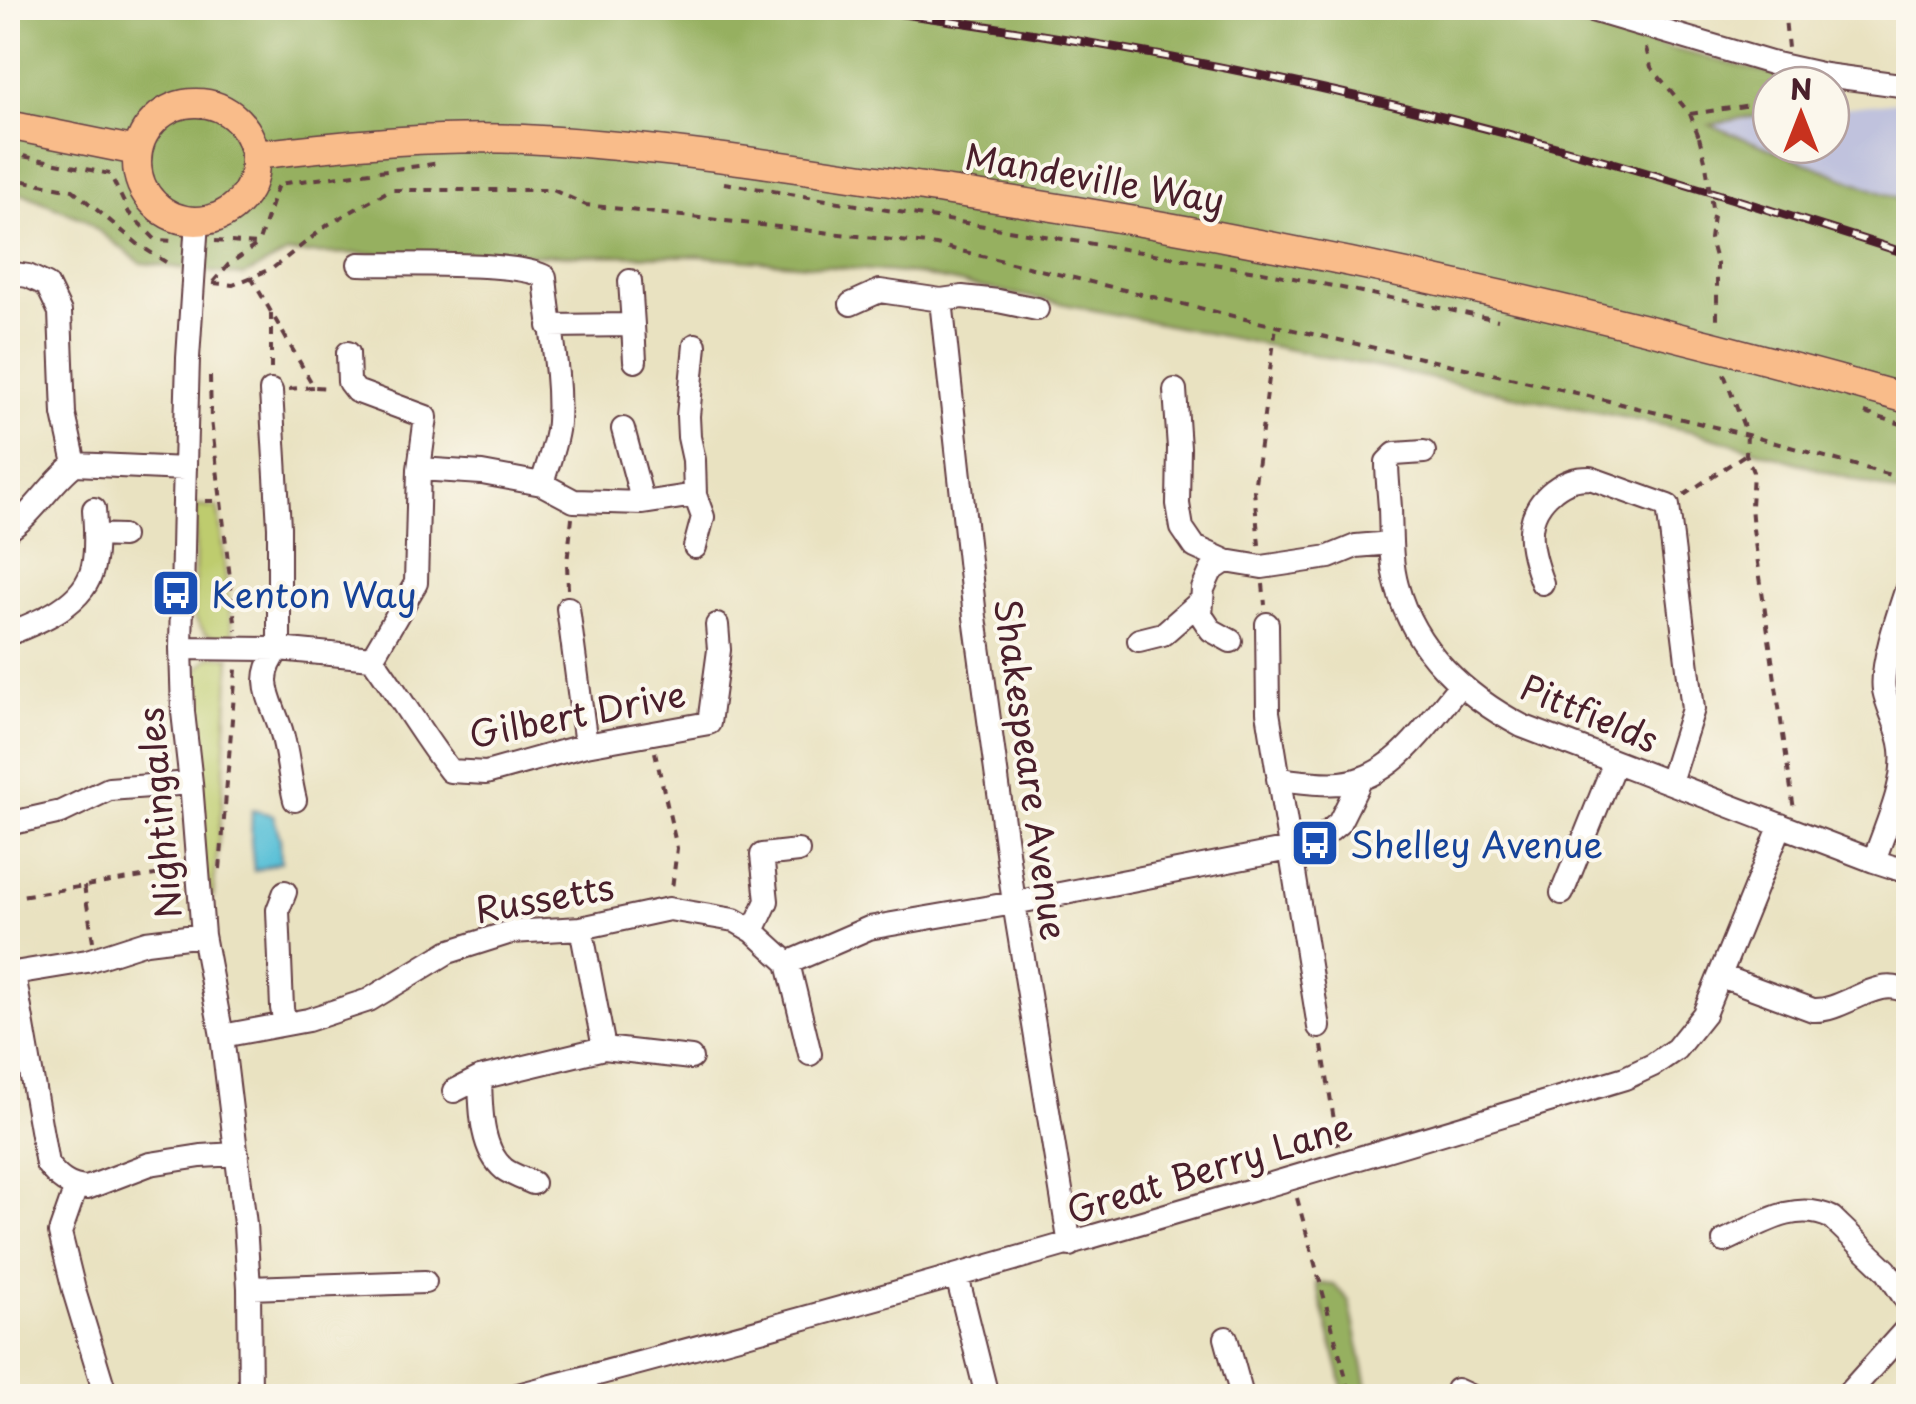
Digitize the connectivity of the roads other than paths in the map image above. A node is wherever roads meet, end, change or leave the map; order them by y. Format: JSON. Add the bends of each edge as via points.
{"nodes":[{"id":1,"x":1585,"y":8,"type":"edge"},
{"id":2,"x":1908,"y":86,"type":"edge"},
{"id":3,"x":8,"y":125,"type":"edge"},
{"id":4,"x":137,"y":151,"type":"junction"},
{"id":5,"x":255,"y":155,"type":"junction"},
{"id":6,"x":196,"y":231,"type":"junction"},
{"id":7,"x":359,"y":264,"type":"dead end"},
{"id":8,"x":8,"y":273,"type":"edge"},
{"id":9,"x":630,"y":281,"type":"dead end"},
{"id":10,"x":941,"y":300,"type":"junction"},
{"id":11,"x":851,"y":304,"type":"dead end"},
{"id":12,"x":1037,"y":310,"type":"dead end"},
{"id":13,"x":634,"y":325,"type":"junction"},
{"id":14,"x":549,"y":326,"type":"junction"},
{"id":15,"x":695,"y":345,"type":"dead end"},
{"id":16,"x":348,"y":353,"type":"dead end"},
{"id":17,"x":636,"y":361,"type":"dead end"},
{"id":18,"x":1175,"y":390,"type":"dead end"},
{"id":19,"x":272,"y":391,"type":"road end"},
{"id":20,"x":1908,"y":399,"type":"edge"},
{"id":21,"x":623,"y":429,"type":"dead end"},
{"id":22,"x":1424,"y":452,"type":"dead end"},
{"id":23,"x":75,"y":464,"type":"junction"},
{"id":24,"x":185,"y":469,"type":"junction"},
{"id":25,"x":419,"y":470,"type":"junction"},
{"id":26,"x":542,"y":484,"type":"junction"},
{"id":27,"x":694,"y":495,"type":"junction"},
{"id":28,"x":643,"y":503,"type":"junction"},
{"id":29,"x":94,"y":509,"type":"dead end"},
{"id":30,"x":8,"y":530,"type":"edge"},
{"id":31,"x":95,"y":535,"type":"junction"},
{"id":32,"x":122,"y":536,"type":"dead end"},
{"id":33,"x":1391,"y":542,"type":"junction"},
{"id":34,"x":695,"y":546,"type":"dead end"},
{"id":35,"x":1226,"y":561,"type":"junction"},
{"id":36,"x":1542,"y":582,"type":"dead end"},
{"id":37,"x":1908,"y":585,"type":"edge"},
{"id":38,"x":1202,"y":600,"type":"junction"},
{"id":39,"x":568,"y":608,"type":"road end"},
{"id":40,"x":1267,"y":624,"type":"road end"},
{"id":41,"x":717,"y":625,"type":"dead end"},
{"id":42,"x":8,"y":634,"type":"edge"},
{"id":43,"x":1140,"y":640,"type":"dead end"},
{"id":44,"x":1231,"y":641,"type":"dead end"},
{"id":45,"x":181,"y":648,"type":"junction"},
{"id":46,"x":279,"y":649,"type":"junction"},
{"id":47,"x":372,"y":658,"type":"junction"},
{"id":48,"x":1460,"y":685,"type":"junction"},
{"id":49,"x":586,"y":745,"type":"junction"},
{"id":50,"x":1615,"y":762,"type":"junction"},
{"id":51,"x":1278,"y":779,"type":"junction"},
{"id":52,"x":1361,"y":779,"type":"junction"},
{"id":53,"x":1670,"y":782,"type":"junction"},
{"id":54,"x":191,"y":783,"type":"junction"},
{"id":55,"x":295,"y":800,"type":"dead end"},
{"id":56,"x":1788,"y":819,"type":"junction"},
{"id":57,"x":8,"y":824,"type":"edge"},
{"id":58,"x":1289,"y":848,"type":"junction"},
{"id":59,"x":798,"y":851,"type":"dead end"},
{"id":60,"x":1874,"y":861,"type":"junction"},
{"id":61,"x":1908,"y":872,"type":"edge"},
{"id":62,"x":285,"y":892,"type":"dead end"},
{"id":63,"x":1562,"y":893,"type":"dead end"},
{"id":64,"x":1014,"y":903,"type":"junction"},
{"id":65,"x":580,"y":928,"type":"junction"},
{"id":66,"x":753,"y":931,"type":"junction"},
{"id":67,"x":203,"y":935,"type":"junction"},
{"id":68,"x":788,"y":963,"type":"junction"},
{"id":69,"x":11,"y":974,"type":"edge"},
{"id":70,"x":1721,"y":976,"type":"junction"},
{"id":71,"x":1908,"y":993,"type":"edge"},
{"id":72,"x":285,"y":1024,"type":"junction"},
{"id":73,"x":1319,"y":1027,"type":"road end"},
{"id":74,"x":222,"y":1036,"type":"junction"},
{"id":75,"x":604,"y":1048,"type":"junction"},
{"id":76,"x":810,"y":1054,"type":"dead end"},
{"id":77,"x":691,"y":1058,"type":"dead end"},
{"id":78,"x":480,"y":1078,"type":"junction"},
{"id":79,"x":454,"y":1091,"type":"dead end"},
{"id":80,"x":237,"y":1154,"type":"junction"},
{"id":81,"x":533,"y":1182,"type":"dead end"},
{"id":82,"x":76,"y":1187,"type":"junction"},
{"id":83,"x":1724,"y":1242,"type":"dead end"},
{"id":84,"x":1070,"y":1245,"type":"junction"},
{"id":85,"x":957,"y":1276,"type":"junction"},
{"id":86,"x":425,"y":1282,"type":"dead end"},
{"id":87,"x":249,"y":1288,"type":"junction"},
{"id":88,"x":1908,"y":1303,"type":"edge"},
{"id":89,"x":1908,"y":1327,"type":"edge"},
{"id":90,"x":1226,"y":1338,"type":"dead end"},
{"id":91,"x":106,"y":1396,"type":"edge"},
{"id":92,"x":250,"y":1396,"type":"edge"},
{"id":93,"x":514,"y":1396,"type":"edge"},
{"id":94,"x":987,"y":1396,"type":"edge"},
{"id":95,"x":1242,"y":1396,"type":"edge"},
{"id":96,"x":1846,"y":1396,"type":"edge"}],
"edges":[{"from":1,"to":2,"type":"street","via":[[1790,68]]},
{"from":3,"to":4,"type":"main road"},
{"from":4,"to":5,"type":"main road","via":[[144,133],[169,108],[200,102],[244,126]]},
{"from":4,"to":6,"type":"main road","via":[[139,179],[153,203]]},
{"from":5,"to":6,"type":"main road","via":[[244,196]]},
{"from":5,"to":20,"type":"main road","name":"Mandeville Way","via":[[358,143],[539,140],[1026,202],[1455,284],[1719,359]]},
{"from":6,"to":24,"type":"street","name":"Nightingales","via":[[202,287]]},
{"from":7,"to":14,"type":"street","via":[[536,271],[544,278]]},
{"from":8,"to":23,"type":"street","via":[[46,285],[60,312],[64,414]]},
{"from":9,"to":13,"type":"street"},
{"from":10,"to":11,"type":"street","via":[[880,291]]},
{"from":10,"to":12,"type":"street","via":[[962,297]]},
{"from":10,"to":64,"type":"street","name":"Shakespeare Avenue","via":[[974,617]]},
{"from":13,"to":14,"type":"street"},
{"from":13,"to":17,"type":"street"},
{"from":14,"to":26,"type":"street","via":[[558,425]]},
{"from":15,"to":27,"type":"street","via":[[688,416]]},
{"from":16,"to":25,"type":"street","via":[[356,391],[426,417]]},
{"from":18,"to":35,"type":"street","via":[[1182,528],[1196,546]]},
{"from":19,"to":46,"type":"street"},
{"from":21,"to":28,"type":"street"},
{"from":22,"to":33,"type":"street","name":"Pittfields","via":[[1395,454],[1387,462]]},
{"from":23,"to":24,"type":"street"},
{"from":23,"to":30,"type":"street"},
{"from":24,"to":45,"type":"street","name":"Nightingales"},
{"from":25,"to":26,"type":"street"},
{"from":25,"to":47,"type":"street","via":[[416,584]]},
{"from":26,"to":28,"type":"street","via":[[574,501]]},
{"from":27,"to":28,"type":"street"},
{"from":27,"to":34,"type":"street","via":[[703,517]]},
{"from":29,"to":31,"type":"street"},
{"from":31,"to":32,"type":"street"},
{"from":31,"to":42,"type":"street","via":[[93,570],[80,592]]},
{"from":33,"to":35,"type":"street","via":[[1262,567]]},
{"from":33,"to":48,"type":"street","name":"Pittfields","via":[[1405,608],[1430,653]]},
{"from":35,"to":38,"type":"street","via":[[1211,571]]},
{"from":36,"to":53,"type":"street","via":[[1530,532],[1534,511],[1565,482],[1590,478],[1668,506],[1694,709]]},
{"from":37,"to":60,"type":"street","via":[[1884,678],[1902,750],[1901,774]]},
{"from":38,"to":43,"type":"street","via":[[1164,634]]},
{"from":38,"to":44,"type":"street","via":[[1201,615],[1211,630]]},
{"from":39,"to":49,"type":"street"},
{"from":40,"to":51,"type":"street","via":[[1268,712]]},
{"from":41,"to":49,"type":"street","name":"Gilbert Drive","via":[[709,723]]},
{"from":45,"to":46,"type":"street"},
{"from":45,"to":54,"type":"street","name":"Nightingales"},
{"from":46,"to":47,"type":"street"},
{"from":46,"to":55,"type":"street","via":[[268,663],[268,694]]},
{"from":47,"to":49,"type":"street","name":"Gilbert Drive","via":[[450,770],[486,773]]},
{"from":48,"to":50,"type":"street","name":"Pittfields","via":[[1522,726]]},
{"from":48,"to":52,"type":"street","via":[[1406,748]]},
{"from":50,"to":53,"type":"street","name":"Pittfields"},
{"from":50,"to":63,"type":"street"},
{"from":51,"to":52,"type":"street"},
{"from":51,"to":58,"type":"street"},
{"from":52,"to":58,"type":"street","via":[[1339,823],[1320,840]]},
{"from":53,"to":56,"type":"street","name":"Pittfields"},
{"from":54,"to":57,"type":"street","via":[[109,789],[60,812]]},
{"from":54,"to":67,"type":"street","name":"Nightingales","via":[[209,872]]},
{"from":56,"to":60,"type":"street","name":"Pittfields"},
{"from":56,"to":70,"type":"street","name":"Great Berry Lane"},
{"from":58,"to":64,"type":"street"},
{"from":58,"to":73,"type":"street"},
{"from":59,"to":66,"type":"street","via":[[762,855],[767,901]]},
{"from":60,"to":61,"type":"street","name":"Pittfields"},
{"from":62,"to":72,"type":"street","via":[[278,910]]},
{"from":64,"to":68,"type":"street","via":[[869,928]]},
{"from":64,"to":84,"type":"street","name":"Shakespeare Avenue"},
{"from":65,"to":66,"type":"street","name":"Russetts","via":[[670,909],[734,920]]},
{"from":65,"to":72,"type":"street","name":"Russetts","via":[[511,932],[448,952],[369,1000]]},
{"from":65,"to":75,"type":"street"},
{"from":66,"to":68,"type":"street","name":"Russetts"},
{"from":67,"to":69,"type":"street"},
{"from":67,"to":74,"type":"street","name":"Nightingales"},
{"from":68,"to":76,"type":"street"},
{"from":69,"to":82,"type":"street","via":[[47,1164]]},
{"from":70,"to":71,"type":"street","via":[[1821,1010],[1884,987]]},
{"from":70,"to":84,"type":"street","name":"Great Berry Lane","via":[[1704,1014],[1676,1049],[1625,1078]]},
{"from":72,"to":74,"type":"street","name":"Russetts"},
{"from":74,"to":80,"type":"street","name":"Nightingales"},
{"from":75,"to":77,"type":"street"},
{"from":75,"to":78,"type":"street"},
{"from":78,"to":79,"type":"street"},
{"from":78,"to":81,"type":"street","via":[[489,1150],[505,1170]]},
{"from":80,"to":82,"type":"street","via":[[150,1164]]},
{"from":80,"to":87,"type":"street","name":"Nightingales"},
{"from":82,"to":91,"type":"street","via":[[60,1233],[75,1294],[101,1344]]},
{"from":83,"to":88,"type":"street","via":[[1792,1211],[1821,1212],[1886,1270]]},
{"from":84,"to":85,"type":"street","name":"Great Berry Lane"},
{"from":85,"to":93,"type":"street","name":"Great Berry Lane"},
{"from":85,"to":94,"type":"street"},
{"from":86,"to":87,"type":"street"},
{"from":87,"to":92,"type":"street","name":"Nightingales"},
{"from":89,"to":96,"type":"street"},
{"from":90,"to":95,"type":"street"}]}
